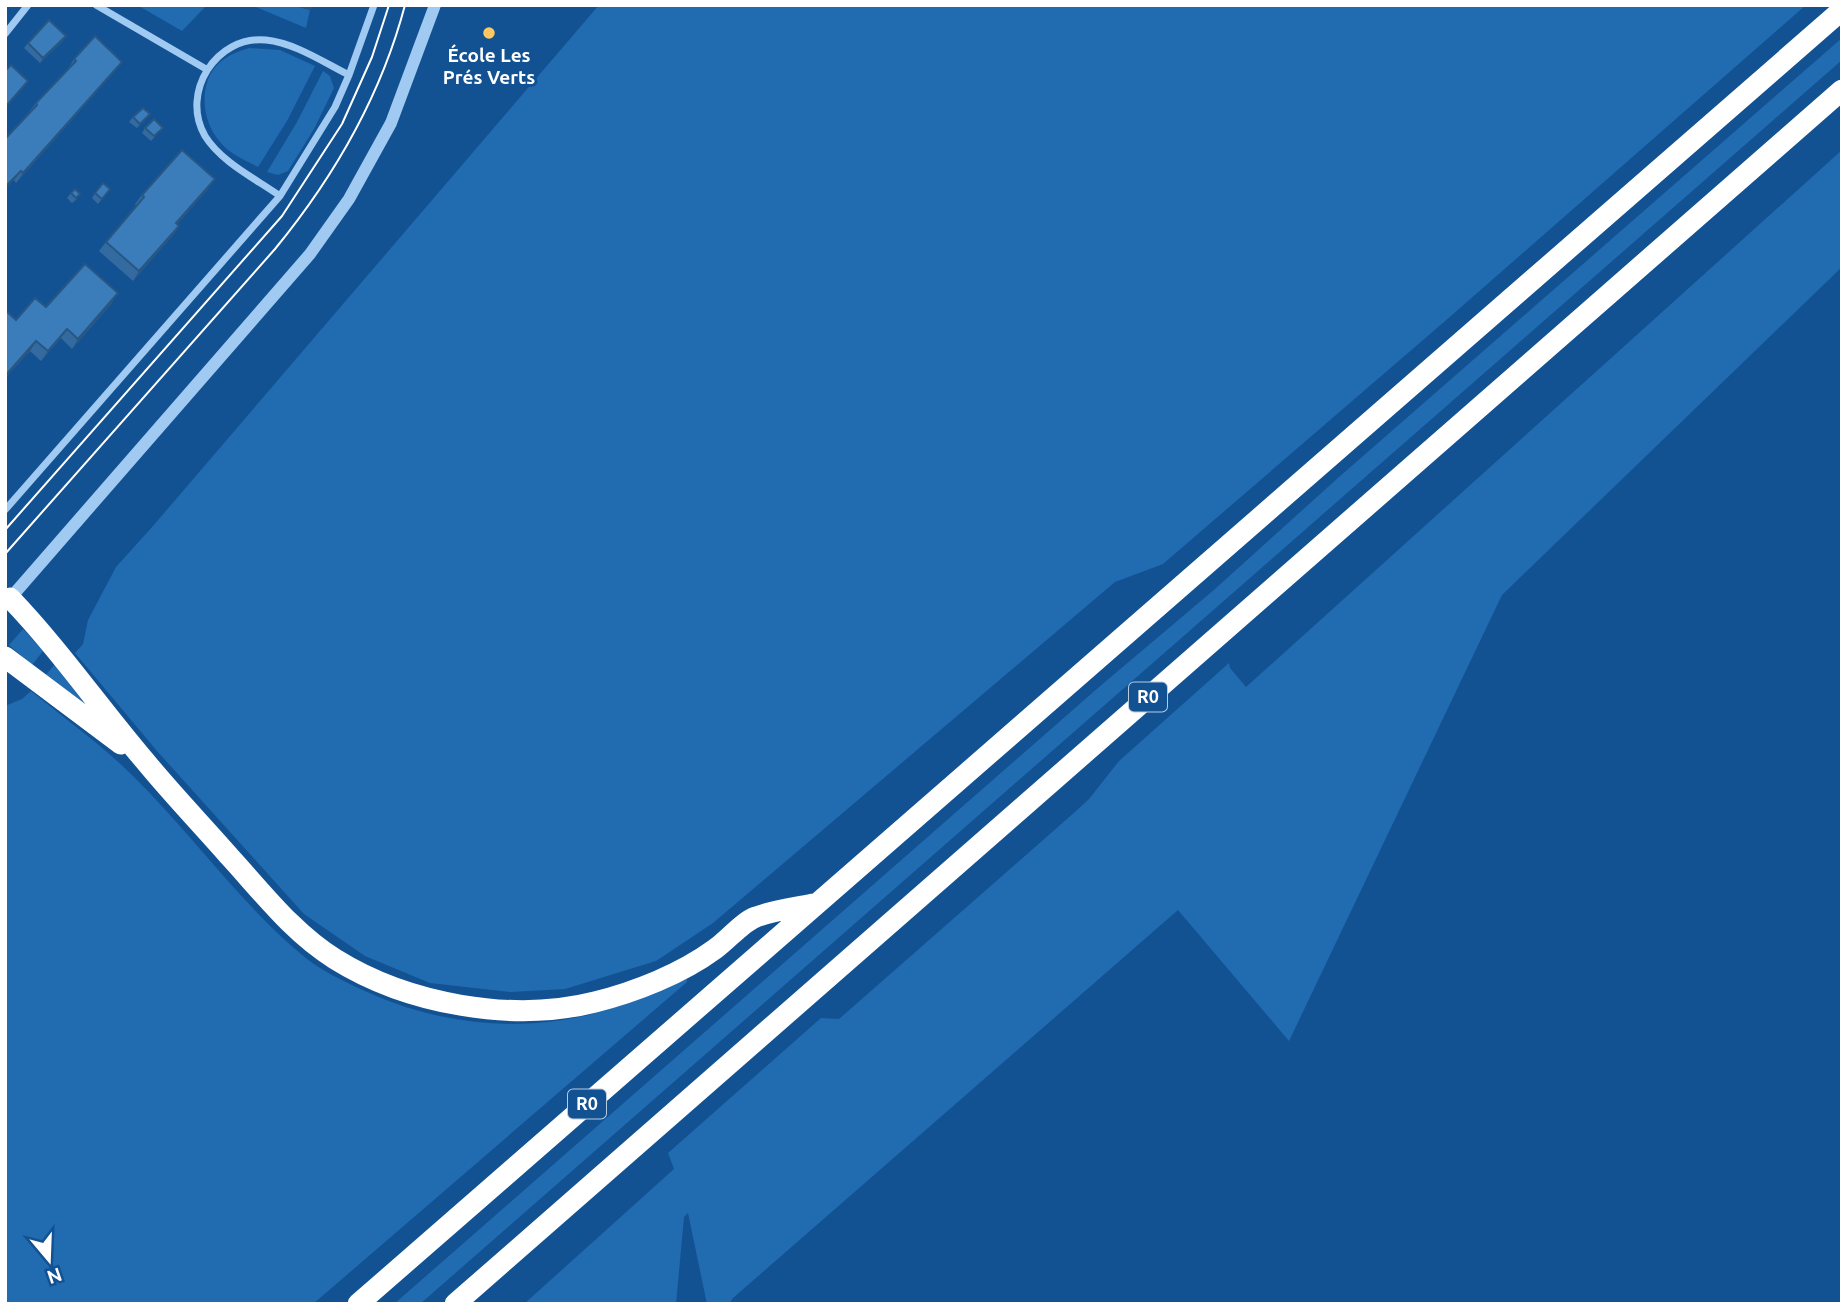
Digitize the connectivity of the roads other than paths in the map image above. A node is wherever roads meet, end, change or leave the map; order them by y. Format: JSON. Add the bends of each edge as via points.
{"nodes":[{"id":1,"x":28,"y":5,"type":"edge"},
{"id":2,"x":96,"y":5,"type":"edge"},
{"id":3,"x":374,"y":5,"type":"edge"},
{"id":4,"x":435,"y":5,"type":"edge"},
{"id":5,"x":1842,"y":10,"type":"edge"},
{"id":6,"x":5,"y":34,"type":"edge"},
{"id":7,"x":206,"y":69,"type":"junction"},
{"id":8,"x":349,"y":75,"type":"junction"},
{"id":9,"x":1842,"y":90,"type":"edge"},
{"id":10,"x":280,"y":196,"type":"junction"},
{"id":11,"x":5,"y":510,"type":"edge"},
{"id":12,"x":8,"y":601,"type":"edge"},
{"id":13,"x":5,"y":657,"type":"edge"},
{"id":14,"x":145,"y":762,"type":"junction"},
{"id":15,"x":815,"y":903,"type":"junction"},
{"id":16,"x":358,"y":1304,"type":"edge"},
{"id":17,"x":455,"y":1304,"type":"edge"}],
"edges":[{"from":1,"to":6,"type":"street"},
{"from":2,"to":7,"type":"street"},
{"from":3,"to":8,"type":"street"},
{"from":4,"to":12,"type":"street","via":[[391,123],[349,198],[310,254]]},
{"from":5,"to":15,"type":"highway","number":"R0"},
{"from":7,"to":8,"type":"street","via":[[231,47],[265,40],[295,47]]},
{"from":7,"to":10,"type":"street","via":[[196,103],[205,136],[233,163]]},
{"from":8,"to":10,"type":"street","via":[[316,140]]},
{"from":9,"to":17,"type":"highway","number":"R0"},
{"from":10,"to":11,"type":"street"},
{"from":12,"to":14,"type":"highway","via":[[47,639]]},
{"from":13,"to":14,"type":"highway"},
{"from":14,"to":15,"type":"highway","via":[[285,919],[310,940],[372,979],[444,1002],[535,1010],[567,1008],[621,995],[713,951],[754,917]]},
{"from":15,"to":16,"type":"highway","number":"R0"}]}
